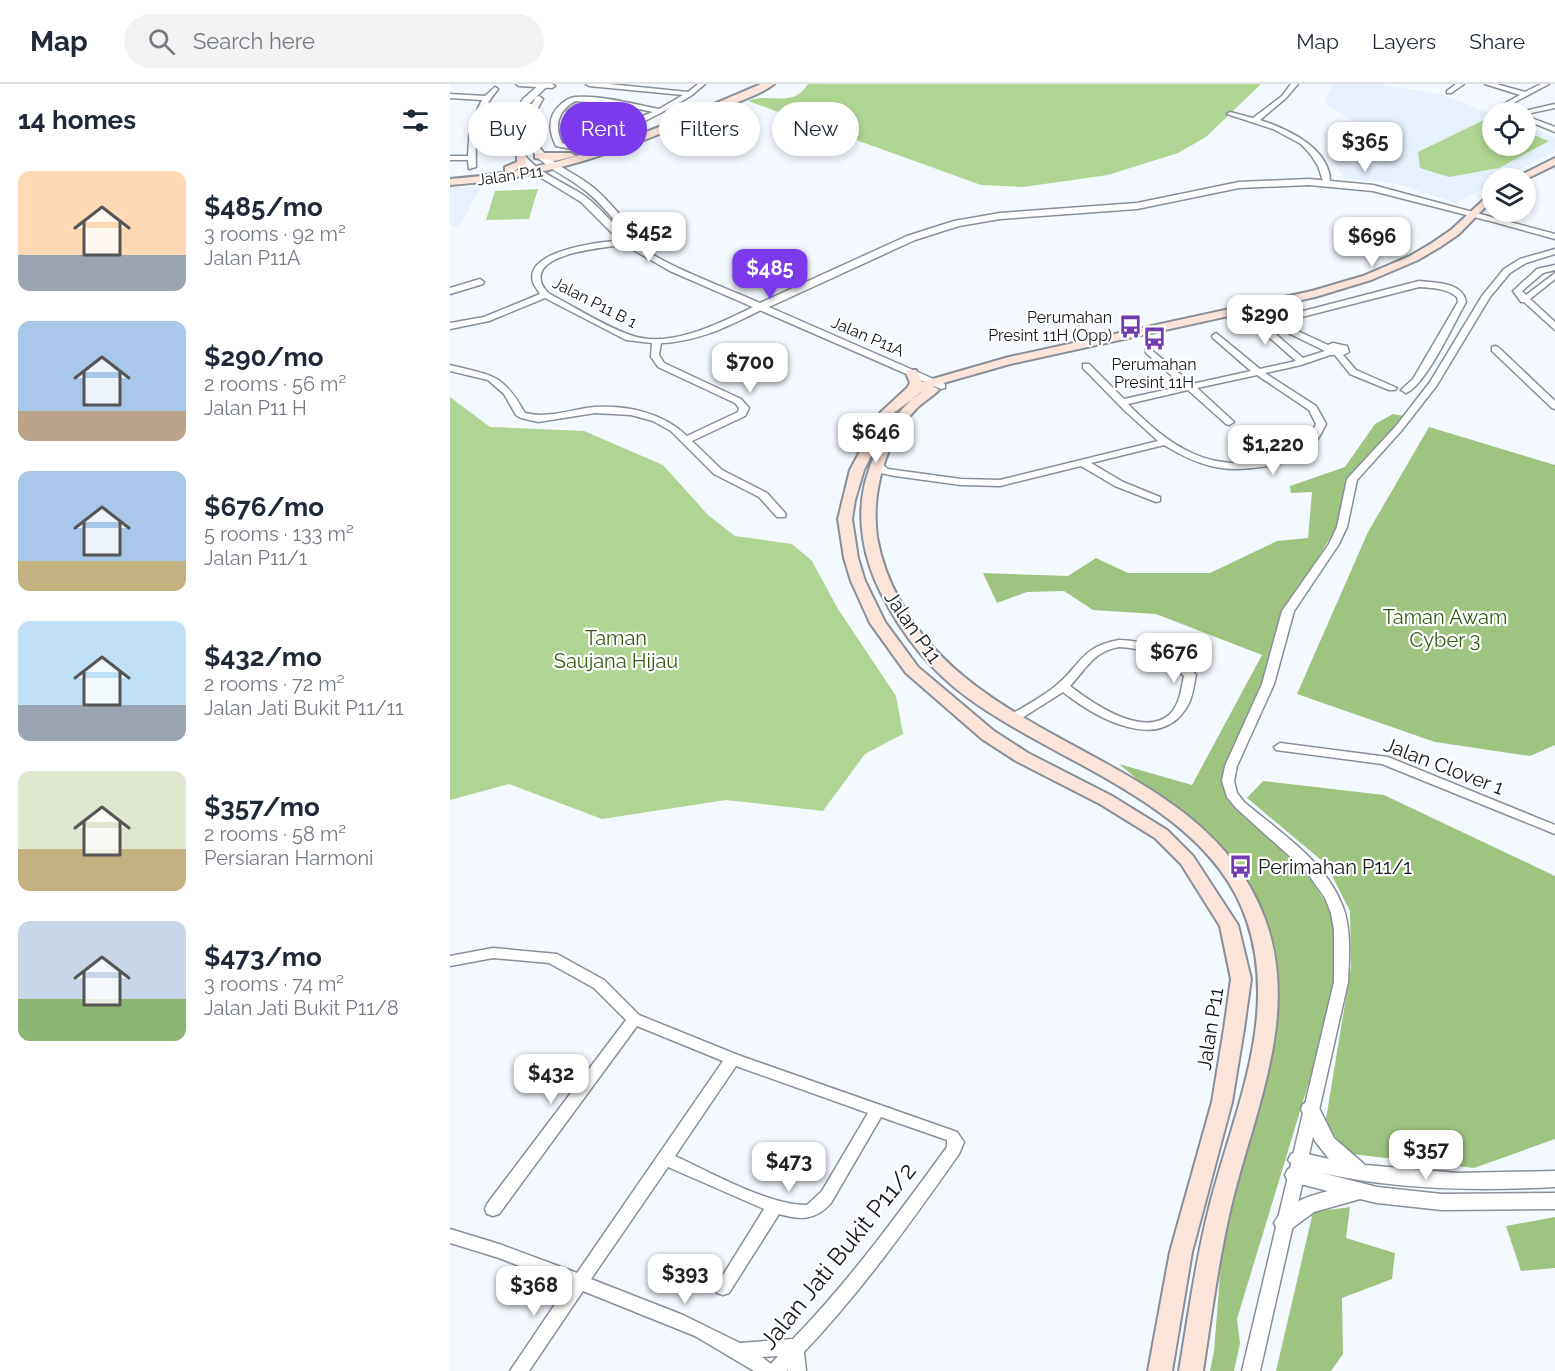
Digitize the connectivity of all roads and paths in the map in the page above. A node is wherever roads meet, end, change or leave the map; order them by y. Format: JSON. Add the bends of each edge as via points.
{"nodes":[{"id":1,"x":519,"y":84,"type":"edge"},
{"id":2,"x":589,"y":84,"type":"edge"},
{"id":3,"x":702,"y":84,"type":"edge"},
{"id":4,"x":754,"y":84,"type":"edge"},
{"id":5,"x":770,"y":84,"type":"edge"},
{"id":6,"x":1295,"y":84,"type":"edge"},
{"id":7,"x":1461,"y":84,"type":"edge"},
{"id":8,"x":1488,"y":84,"type":"edge"},
{"id":9,"x":1546,"y":84,"type":"edge"},
{"id":10,"x":549,"y":85,"type":"edge"},
{"id":11,"x":643,"y":87,"type":"edge"},
{"id":12,"x":495,"y":89,"type":"dead end"},
{"id":13,"x":1449,"y":92,"type":"dead end"},
{"id":14,"x":690,"y":94,"type":"junction"},
{"id":15,"x":1525,"y":94,"type":"junction"},
{"id":16,"x":450,"y":96,"type":"edge"},
{"id":17,"x":486,"y":98,"type":"junction"},
{"id":18,"x":537,"y":102,"type":"edge"},
{"id":19,"x":1511,"y":102,"type":"edge"},
{"id":20,"x":1555,"y":106,"type":"edge"},
{"id":21,"x":1536,"y":110,"type":"edge"},
{"id":22,"x":658,"y":111,"type":"junction"},
{"id":23,"x":1230,"y":114,"type":"dead end"},
{"id":24,"x":1254,"y":121,"type":"junction"},
{"id":25,"x":1536,"y":122,"type":"edge"},
{"id":26,"x":647,"y":130,"type":"edge"},
{"id":27,"x":1555,"y":130,"type":"edge"},
{"id":28,"x":647,"y":133,"type":"edge"},
{"id":29,"x":539,"y":156,"type":"joint"},
{"id":30,"x":578,"y":156,"type":"edge"},
{"id":31,"x":587,"y":156,"type":"edge"},
{"id":32,"x":589,"y":156,"type":"edge"},
{"id":33,"x":521,"y":157,"type":"junction"},
{"id":34,"x":450,"y":158,"type":"edge"},
{"id":35,"x":472,"y":158,"type":"junction"},
{"id":36,"x":1555,"y":161,"type":"edge"},
{"id":37,"x":553,"y":166,"type":"junction"},
{"id":38,"x":472,"y":167,"type":"dead end"},
{"id":39,"x":1555,"y":168,"type":"edge"},
{"id":40,"x":535,"y":169,"type":"junction"},
{"id":41,"x":1536,"y":170,"type":"edge"},
{"id":42,"x":510,"y":173,"type":"junction"},
{"id":43,"x":450,"y":175,"type":"edge"},
{"id":44,"x":1536,"y":179,"type":"edge"},
{"id":45,"x":576,"y":180,"type":"junction"},
{"id":46,"x":556,"y":181,"type":"junction"},
{"id":47,"x":450,"y":182,"type":"edge"},
{"id":48,"x":1327,"y":182,"type":"junction"},
{"id":49,"x":1482,"y":205,"type":"edge"},
{"id":50,"x":1474,"y":213,"type":"junction"},
{"id":51,"x":1482,"y":213,"type":"edge"},
{"id":52,"x":1482,"y":219,"type":"edge"},
{"id":53,"x":1514,"y":222,"type":"edge"},
{"id":54,"x":1555,"y":237,"type":"edge"},
{"id":55,"x":624,"y":238,"type":"junction"},
{"id":56,"x":1555,"y":251,"type":"edge"},
{"id":57,"x":1554,"y":273,"type":"edge"},
{"id":58,"x":480,"y":282,"type":"dead end"},
{"id":59,"x":450,"y":291,"type":"edge"},
{"id":60,"x":788,"y":294,"type":"junction"},
{"id":61,"x":545,"y":296,"type":"junction"},
{"id":62,"x":750,"y":299,"type":"junction"},
{"id":63,"x":1524,"y":300,"type":"junction"},
{"id":64,"x":767,"y":308,"type":"junction"},
{"id":65,"x":1253,"y":310,"type":"junction"},
{"id":66,"x":786,"y":311,"type":"junction"},
{"id":67,"x":746,"y":314,"type":"junction"},
{"id":68,"x":450,"y":326,"type":"edge"},
{"id":69,"x":1555,"y":327,"type":"edge"},
{"id":70,"x":1216,"y":336,"type":"dead end"},
{"id":71,"x":657,"y":343,"type":"junction"},
{"id":72,"x":1495,"y":349,"type":"dead end"},
{"id":73,"x":1149,"y":351,"type":"dead end"},
{"id":74,"x":1332,"y":352,"type":"junction"},
{"id":75,"x":1300,"y":360,"type":"junction"},
{"id":76,"x":1086,"y":366,"type":"dead end"},
{"id":77,"x":450,"y":368,"type":"edge"},
{"id":78,"x":1257,"y":372,"type":"junction"},
{"id":79,"x":912,"y":382,"type":"junction"},
{"id":80,"x":940,"y":382,"type":"junction"},
{"id":81,"x":1190,"y":387,"type":"junction"},
{"id":82,"x":1555,"y":392,"type":"edge"},
{"id":83,"x":1543,"y":394,"type":"junction"},
{"id":84,"x":1123,"y":402,"type":"junction"},
{"id":85,"x":1555,"y":406,"type":"edge"},
{"id":86,"x":1229,"y":422,"type":"dead end"},
{"id":87,"x":687,"y":440,"type":"junction"},
{"id":88,"x":1165,"y":442,"type":"junction"},
{"id":89,"x":1083,"y":463,"type":"junction"},
{"id":90,"x":878,"y":464,"type":"junction"},
{"id":91,"x":895,"y":473,"type":"junction"},
{"id":92,"x":872,"y":483,"type":"junction"},
{"id":93,"x":1156,"y":499,"type":"dead end"},
{"id":94,"x":781,"y":515,"type":"dead end"},
{"id":95,"x":1063,"y":686,"type":"junction"},
{"id":96,"x":956,"y":710,"type":"junction"},
{"id":97,"x":1010,"y":720,"type":"junction"},
{"id":98,"x":1280,"y":747,"type":"dead end"},
{"id":99,"x":1040,"y":766,"type":"junction"},
{"id":100,"x":1555,"y":830,"type":"edge"},
{"id":101,"x":450,"y":961,"type":"edge"},
{"id":102,"x":634,"y":1019,"type":"junction"},
{"id":103,"x":733,"y":1059,"type":"junction"},
{"id":104,"x":1222,"y":1102,"type":"junction"},
{"id":105,"x":878,"y":1109,"type":"junction"},
{"id":106,"x":1310,"y":1109,"type":"junction"},
{"id":107,"x":1242,"y":1128,"type":"junction"},
{"id":108,"x":664,"y":1158,"type":"junction"},
{"id":109,"x":1231,"y":1166,"type":"junction"},
{"id":110,"x":1297,"y":1167,"type":"junction"},
{"id":111,"x":1361,"y":1171,"type":"junction"},
{"id":112,"x":1201,"y":1172,"type":"junction"},
{"id":113,"x":1555,"y":1179,"type":"edge"},
{"id":114,"x":1356,"y":1192,"type":"junction"},
{"id":115,"x":1555,"y":1201,"type":"edge"},
{"id":116,"x":775,"y":1206,"type":"junction"},
{"id":117,"x":493,"y":1209,"type":"dead end"},
{"id":118,"x":1284,"y":1223,"type":"junction"},
{"id":119,"x":450,"y":1236,"type":"edge"},
{"id":120,"x":578,"y":1281,"type":"junction"},
{"id":121,"x":723,"y":1288,"type":"dead end"},
{"id":122,"x":795,"y":1347,"type":"junction"},
{"id":123,"x":741,"y":1351,"type":"junction"},
{"id":124,"x":519,"y":1371,"type":"edge"},
{"id":125,"x":768,"y":1371,"type":"edge"},
{"id":126,"x":776,"y":1371,"type":"edge"},
{"id":127,"x":797,"y":1371,"type":"edge"},
{"id":128,"x":1160,"y":1371,"type":"edge"},
{"id":129,"x":1191,"y":1371,"type":"edge"},
{"id":130,"x":1251,"y":1371,"type":"edge"}],
"edges":[{"from":1,"to":10,"type":"street"},
{"from":2,"to":11,"type":"street"},
{"from":3,"to":14,"type":"street"},
{"from":4,"to":26,"type":"main road","name":"Jalan P11"},
{"from":5,"to":28,"type":"main road","name":"Jalan P11"},
{"from":6,"to":24,"type":"street"},
{"from":7,"to":13,"type":"street"},
{"from":8,"to":15,"type":"street"},
{"from":9,"to":15,"type":"street"},
{"from":10,"to":18,"type":"street"},
{"from":10,"to":33,"type":"street","via":[[526,101],[514,120],[512,136]]},
{"from":11,"to":14,"type":"street"},
{"from":12,"to":17,"type":"street"},
{"from":14,"to":22,"type":"street"},
{"from":15,"to":19,"type":"street"},
{"from":16,"to":17,"type":"street"},
{"from":17,"to":35,"type":"street","via":[[471,131]]},
{"from":20,"to":21,"type":"street"},
{"from":22,"to":22,"type":"street","via":[[565,148],[557,142],[553,119],[574,99]]},
{"from":23,"to":24,"type":"street"},
{"from":24,"to":48,"type":"street","via":[[1306,144],[1320,160]]},
{"from":25,"to":27,"type":"street"},
{"from":29,"to":30,"type":"main road"},
{"from":29,"to":37,"type":"street","name":"Jalan P11A"},
{"from":31,"to":37,"type":"main road","name":"Jalan P11"},
{"from":32,"to":45,"type":"main road","via":[[574,173]]},
{"from":33,"to":40,"type":"street","name":"Jalan P11A"},
{"from":33,"to":42,"type":"main road","via":[[522,163]]},
{"from":34,"to":35,"type":"street"},
{"from":35,"to":38,"type":"street"},
{"from":36,"to":41,"type":"main road"},
{"from":37,"to":40,"type":"main road","name":"Jalan P11"},
{"from":37,"to":45,"type":"street","name":"Jalan P11A"},
{"from":39,"to":44,"type":"main road"},
{"from":40,"to":42,"type":"main road","name":"Jalan P11"},
{"from":40,"to":46,"type":"street","name":"Jalan P11A"},
{"from":42,"to":43,"type":"main road","name":"Jalan P11"},
{"from":42,"to":46,"type":"main road"},
{"from":42,"to":47,"type":"main road","name":"Jalan P11"},
{"from":45,"to":62,"type":"street","name":"Jalan P11A","via":[[596,194],[636,238]]},
{"from":46,"to":55,"type":"street","name":"Jalan P11A","via":[[584,200]]},
{"from":48,"to":50,"type":"street","via":[[1399,192]]},
{"from":48,"to":60,"type":"street","via":[[1257,183],[1130,207],[975,220],[911,238]]},
{"from":49,"to":50,"type":"main road","name":"Jalan P11"},
{"from":50,"to":51,"type":"street"},
{"from":50,"to":65,"type":"main road","name":"Jalan P11","via":[[1436,245],[1388,270]]},
{"from":52,"to":65,"type":"main road","name":"Jalan P11","via":[[1444,249],[1395,274],[1321,299]]},
{"from":53,"to":54,"type":"street"},
{"from":55,"to":61,"type":"street","name":"Jalan P11 B 1","via":[[566,251],[546,262],[535,277],[536,286]]},
{"from":55,"to":62,"type":"street","name":"Jalan P11A","via":[[674,269]]},
{"from":56,"to":106,"type":"street","via":[[1523,261],[1507,271],[1486,296],[1434,383],[1352,479],[1342,527],[1288,611],[1268,684],[1232,766],[1228,781],[1231,794],[1305,862],[1338,911],[1343,944],[1341,982]]},
{"from":57,"to":63,"type":"street"},
{"from":57,"to":63,"type":"street","via":[[1540,271],[1517,291]]},
{"from":58,"to":59,"type":"street"},
{"from":60,"to":62,"type":"street"},
{"from":60,"to":64,"type":"street"},
{"from":60,"to":66,"type":"street","via":[[784,300]]},
{"from":61,"to":68,"type":"street","via":[[486,319]]},
{"from":61,"to":71,"type":"street","name":"Jalan P11 B 1","via":[[629,338]]},
{"from":62,"to":64,"type":"street","name":"Jalan P11A"},
{"from":62,"to":67,"type":"street"},
{"from":63,"to":69,"type":"street"},
{"from":64,"to":66,"type":"street","name":"Jalan P11A"},
{"from":64,"to":67,"type":"street"},
{"from":64,"to":79,"type":"street","name":"Jalan P11A"},
{"from":65,"to":75,"type":"street"},
{"from":65,"to":80,"type":"main road","name":"Jalan P11"},
{"from":65,"to":80,"type":"main road","name":"Jalan P11","via":[[1227,312],[1009,361]]},
{"from":66,"to":80,"type":"street","name":"Jalan P11A"},
{"from":67,"to":71,"type":"street","name":"Jalan P11 B 1","via":[[696,337]]},
{"from":70,"to":78,"type":"street"},
{"from":71,"to":87,"type":"street","via":[[653,354],[661,365],[738,401],[744,408],[742,414]]},
{"from":72,"to":83,"type":"street"},
{"from":73,"to":81,"type":"street"},
{"from":74,"to":74,"type":"street","via":[[1302,339],[1285,328],[1285,323],[1295,316],[1419,284],[1455,291],[1461,296],[1462,302],[1417,381],[1406,393],[1392,392],[1392,388],[1353,372]]},
{"from":74,"to":75,"type":"street"},
{"from":75,"to":78,"type":"street"},
{"from":76,"to":84,"type":"street"},
{"from":77,"to":87,"type":"street","via":[[491,378],[508,392],[521,414],[538,419],[595,410],[631,412],[656,419]]},
{"from":78,"to":81,"type":"street"},
{"from":78,"to":88,"type":"street","via":[[1304,401],[1319,416],[1321,424],[1310,446],[1282,459],[1216,466],[1184,456]]},
{"from":79,"to":80,"type":"main road","name":"Jalan P11"},
{"from":79,"to":96,"type":"main road","name":"Jalan P11","via":[[871,439],[857,470],[845,519],[855,569],[878,623],[912,670]]},
{"from":80,"to":90,"type":"main road","name":"Jalan P11","via":[[916,401],[887,441]]},
{"from":81,"to":84,"type":"street"},
{"from":81,"to":86,"type":"street"},
{"from":82,"to":83,"type":"street"},
{"from":83,"to":85,"type":"street"},
{"from":84,"to":88,"type":"street"},
{"from":87,"to":94,"type":"street","via":[[717,472],[763,495]]},
{"from":88,"to":89,"type":"street"},
{"from":89,"to":91,"type":"street","via":[[1000,483]]},
{"from":89,"to":93,"type":"street"},
{"from":90,"to":91,"type":"street"},
{"from":90,"to":92,"type":"main road","name":"Jalan P11"},
{"from":91,"to":92,"type":"street"},
{"from":92,"to":97,"type":"main road","name":"Jalan P11","via":[[869,519],[873,559],[886,592],[907,628],[946,672]]},
{"from":95,"to":95,"type":"street","via":[[1093,652],[1106,644],[1125,643],[1149,649],[1175,661],[1190,675],[1189,689],[1176,713],[1162,724],[1144,728],[1118,721],[1082,702]]},
{"from":95,"to":97,"type":"street"},
{"from":96,"to":97,"type":"main road"},
{"from":96,"to":99,"type":"main road","name":"Jalan P11","via":[[988,735]]},
{"from":97,"to":99,"type":"main road"},
{"from":97,"to":107,"type":"main road","name":"Jalan P11","via":[[1158,804],[1218,854],[1240,886],[1265,947],[1268,1018],[1261,1065]]},
{"from":98,"to":100,"type":"street","name":"Jalan Clover 1","via":[[1384,760]]},
{"from":99,"to":104,"type":"main road","name":"Jalan P11","via":[[1161,834],[1187,860],[1229,925],[1241,979]]},
{"from":101,"to":102,"type":"street","via":[[494,953],[552,958],[599,984]]},
{"from":102,"to":103,"type":"street"},
{"from":102,"to":117,"type":"street"},
{"from":103,"to":105,"type":"street"},
{"from":103,"to":108,"type":"street"},
{"from":104,"to":107,"type":"main road","via":[[1222,1136],[1230,1137]]},
{"from":104,"to":112,"type":"main road","name":"Jalan P11"},
{"from":105,"to":116,"type":"street","via":[[828,1196],[817,1208],[794,1212]]},
{"from":105,"to":122,"type":"street","name":"Jalan Jati Bukit P11/2","via":[[952,1136],[956,1142],[954,1149],[875,1257],[824,1319]]},
{"from":106,"to":110,"type":"street"},
{"from":106,"to":111,"type":"street","via":[[1322,1138],[1345,1162]]},
{"from":107,"to":109,"type":"main road","name":"Jalan P11"},
{"from":108,"to":116,"type":"street"},
{"from":108,"to":120,"type":"street"},
{"from":109,"to":112,"type":"main road","via":[[1226,1157],[1216,1154]]},
{"from":109,"to":129,"type":"main road","name":"Jalan P11"},
{"from":110,"to":111,"type":"street"},
{"from":110,"to":114,"type":"street"},
{"from":110,"to":118,"type":"street"},
{"from":111,"to":113,"type":"street","via":[[1439,1179]]},
{"from":112,"to":128,"type":"main road","name":"Jalan P11","via":[[1181,1252]]},
{"from":114,"to":115,"type":"street","via":[[1442,1202]]},
{"from":114,"to":118,"type":"street","via":[[1308,1205]]},
{"from":116,"to":121,"type":"street"},
{"from":118,"to":130,"type":"street"},
{"from":119,"to":120,"type":"street"},
{"from":120,"to":123,"type":"street","via":[[653,1309]]},
{"from":120,"to":124,"type":"street"},
{"from":122,"to":123,"type":"street"},
{"from":122,"to":126,"type":"street","name":"Jalan Jati Bukit P11/2"},
{"from":122,"to":127,"type":"street"},
{"from":123,"to":125,"type":"street"}]}
